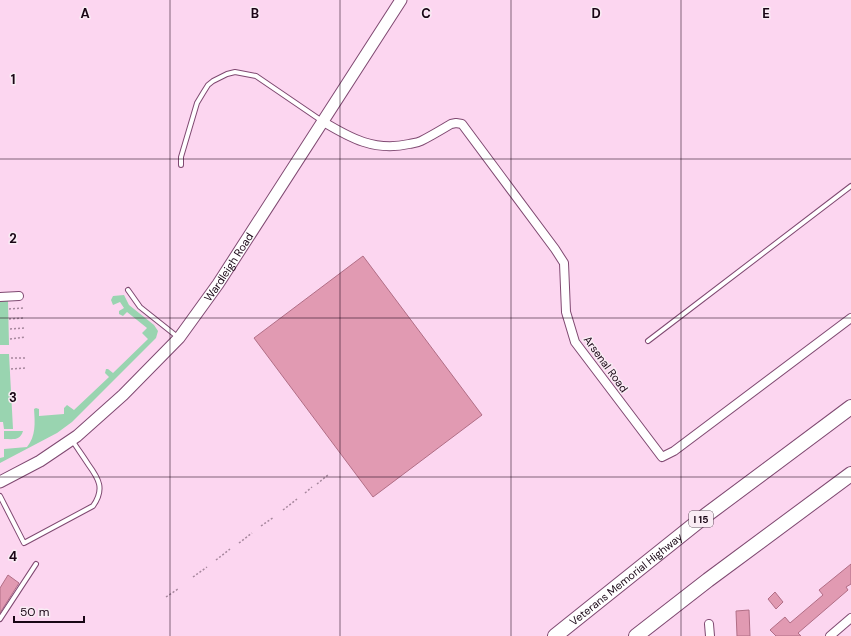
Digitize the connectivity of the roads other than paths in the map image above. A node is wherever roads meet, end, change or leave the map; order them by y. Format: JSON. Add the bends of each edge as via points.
{"nodes":[{"id":1,"x":401,"y":0,"type":"edge"},
{"id":2,"x":322,"y":121,"type":"junction"},
{"id":3,"x":181,"y":165,"type":"dead end"},
{"id":4,"x":851,"y":186,"type":"edge"},
{"id":5,"x":128,"y":290,"type":"dead end"},
{"id":6,"x":18,"y":296,"type":"dead end"},
{"id":7,"x":0,"y":297,"type":"edge"},
{"id":8,"x":851,"y":318,"type":"edge"},
{"id":9,"x":179,"y":338,"type":"junction"},
{"id":10,"x":648,"y":341,"type":"dead end"},
{"id":11,"x":851,"y":407,"type":"edge"},
{"id":12,"x":72,"y":440,"type":"junction"},
{"id":13,"x":851,"y":474,"type":"edge"},
{"id":14,"x":0,"y":482,"type":"edge"},
{"id":15,"x":0,"y":496,"type":"edge"},
{"id":16,"x":36,"y":564,"type":"dead end"},
{"id":17,"x":851,"y":618,"type":"edge"},
{"id":18,"x":0,"y":620,"type":"edge"},
{"id":19,"x":709,"y":624,"type":"dead end"},
{"id":20,"x":554,"y":636,"type":"edge"},
{"id":21,"x":636,"y":636,"type":"edge"},
{"id":22,"x":710,"y":636,"type":"edge"},
{"id":23,"x":830,"y":636,"type":"edge"}],
"edges":[{"from":1,"to":2,"type":"main road","name":"Wardleigh Road"},
{"from":2,"to":3,"type":"lane","via":[[256,76],[235,72],[227,74],[208,85],[197,103]]},
{"from":2,"to":8,"type":"street","name":"Arsenal Road","via":[[359,141],[376,146],[398,147],[420,142],[451,124],[462,124],[564,264],[566,312],[575,342],[662,457]]},
{"from":2,"to":9,"type":"main road","name":"Wardleigh Road","via":[[215,288]]},
{"from":4,"to":10,"type":"lane"},
{"from":5,"to":9,"type":"lane","via":[[140,307]]},
{"from":6,"to":7,"type":"street"},
{"from":9,"to":12,"type":"main road","name":"Wardleigh Road","via":[[123,395]]},
{"from":11,"to":20,"type":"highway","name":"Veterans Memorial Highway","number":"I 15","via":[[705,516]]},
{"from":12,"to":14,"type":"main road","name":"Wardleigh Road","via":[[40,461]]},
{"from":12,"to":15,"type":"lane","via":[[98,477],[99,492],[93,506],[24,543]]},
{"from":13,"to":21,"type":"highway"},
{"from":16,"to":18,"type":"lane"},
{"from":17,"to":23,"type":"street"},
{"from":19,"to":22,"type":"street"}]}
